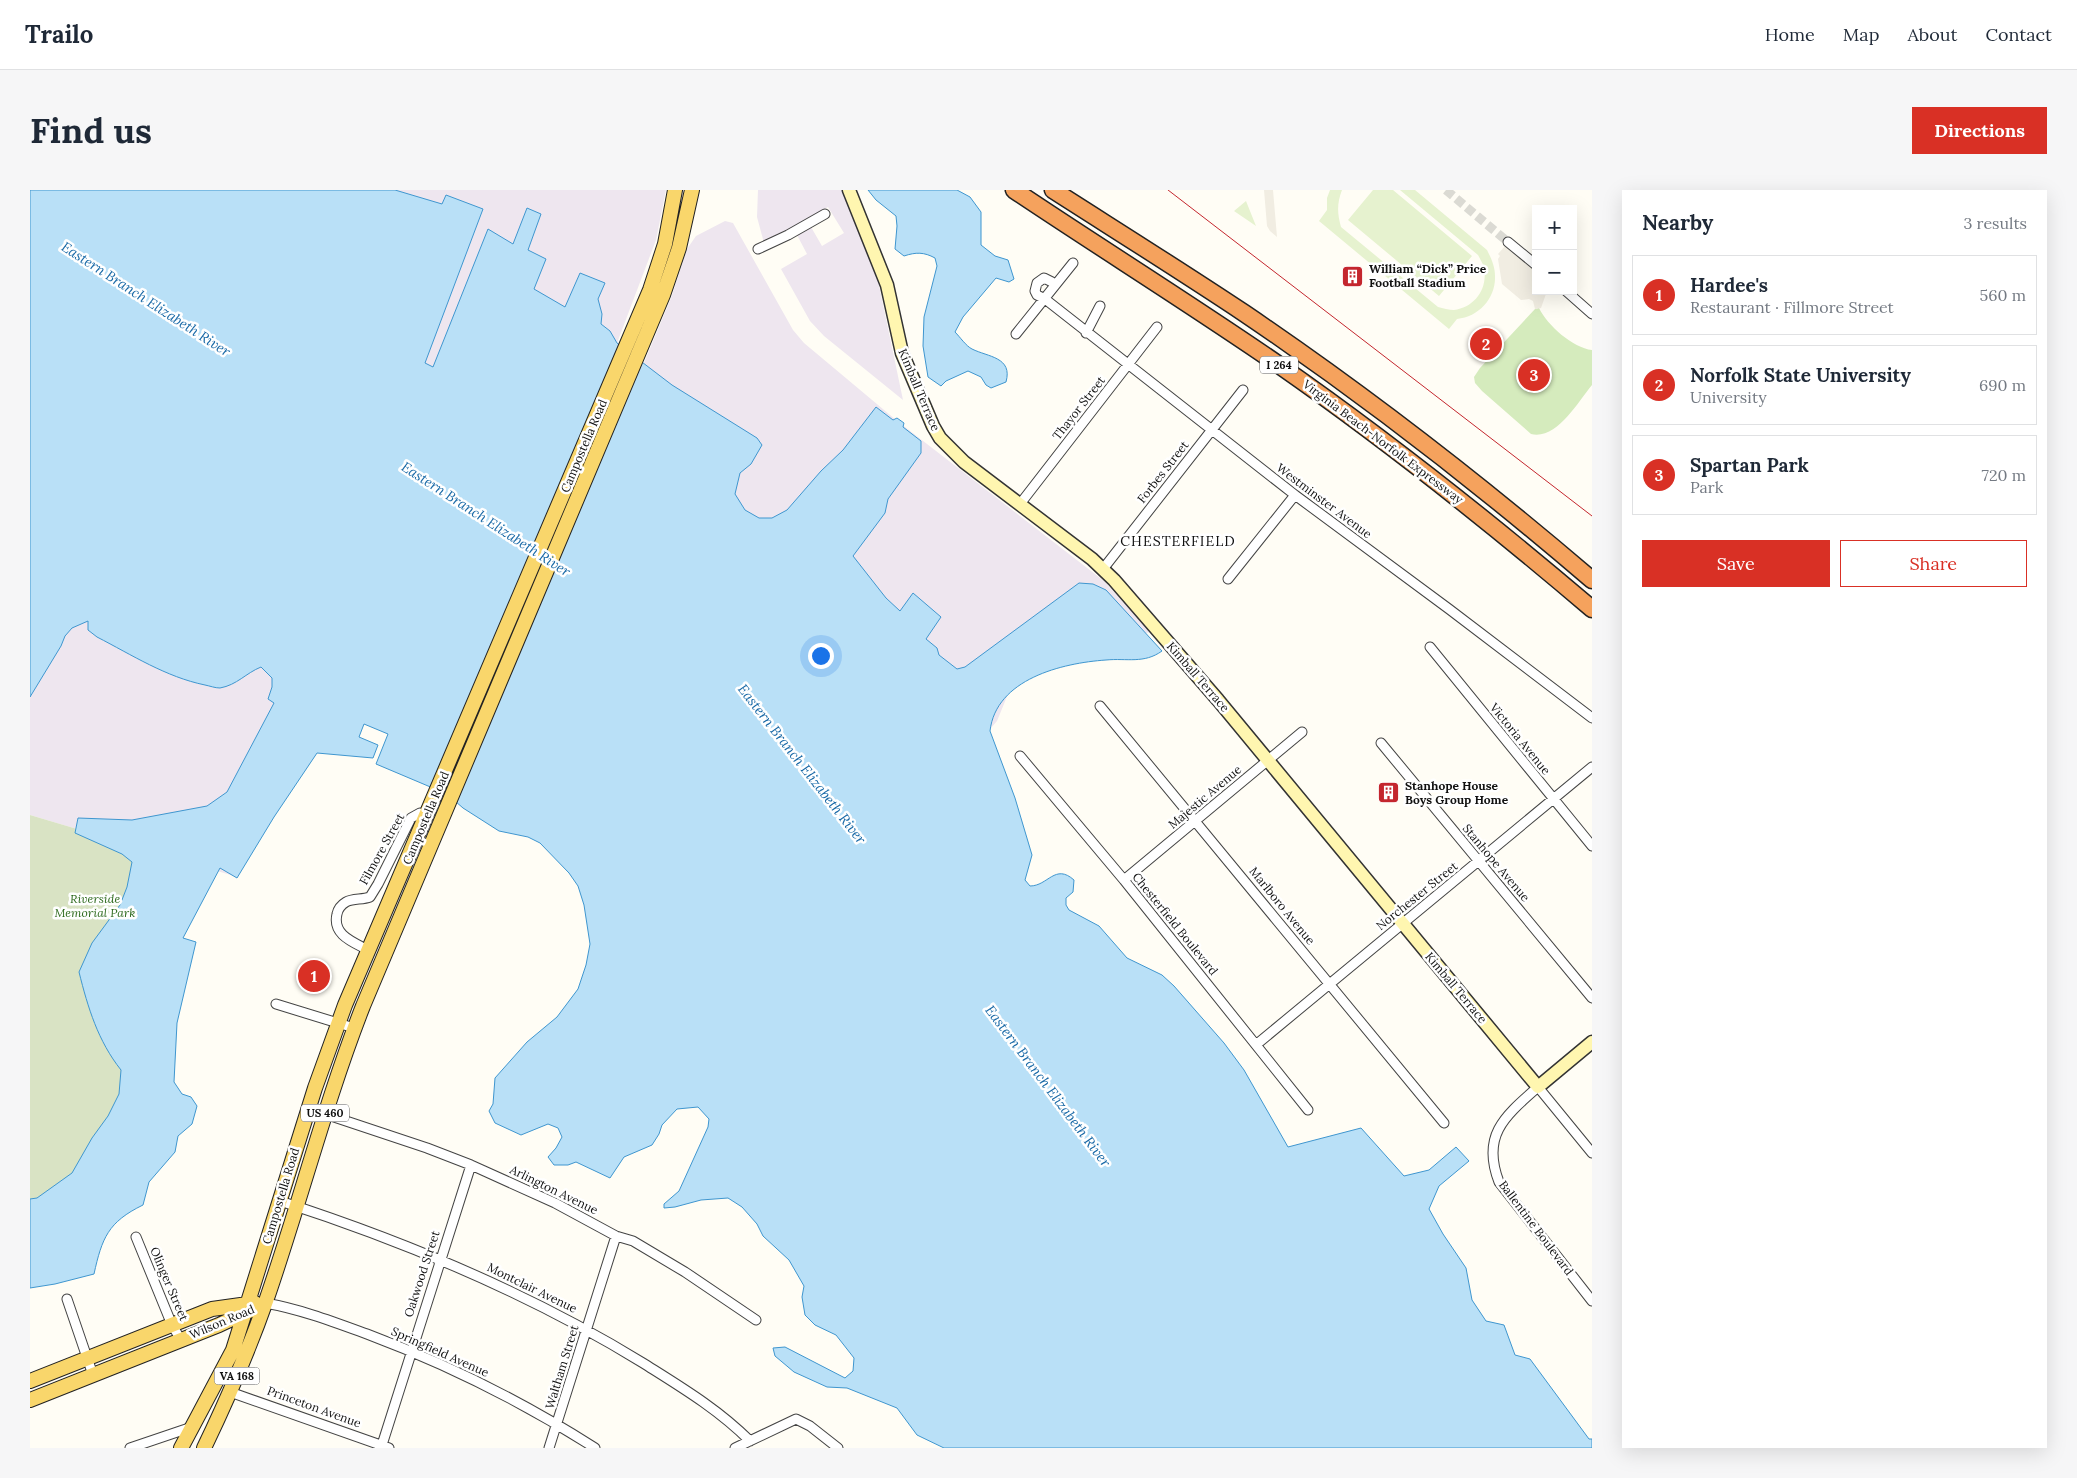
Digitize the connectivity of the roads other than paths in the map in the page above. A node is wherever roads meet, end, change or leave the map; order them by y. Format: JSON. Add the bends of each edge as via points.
{"nodes":[{"id":1,"x":675,"y":190,"type":"edge"},
{"id":2,"x":692,"y":190,"type":"edge"},
{"id":3,"x":849,"y":190,"type":"edge"},
{"id":4,"x":1053,"y":190,"type":"edge"},
{"id":5,"x":1016,"y":191,"type":"edge"},
{"id":6,"x":825,"y":214,"type":"dead end"},
{"id":7,"x":1508,"y":242,"type":"tunnel mouth"},
{"id":8,"x":758,"y":249,"type":"dead end"},
{"id":9,"x":1532,"y":262,"type":"edge"},
{"id":10,"x":1073,"y":263,"type":"dead end"},
{"id":11,"x":1054,"y":285,"type":"junction"},
{"id":12,"x":1571,"y":295,"type":"edge"},
{"id":13,"x":1044,"y":299,"type":"junction"},
{"id":14,"x":1100,"y":306,"type":"dead end"},
{"id":15,"x":1592,"y":314,"type":"edge"},
{"id":16,"x":1157,"y":327,"type":"dead end"},
{"id":17,"x":1086,"y":333,"type":"junction"},
{"id":18,"x":1016,"y":334,"type":"dead end"},
{"id":19,"x":1128,"y":364,"type":"junction"},
{"id":20,"x":1243,"y":390,"type":"dead end"},
{"id":21,"x":1212,"y":430,"type":"junction"},
{"id":22,"x":1295,"y":495,"type":"junction"},
{"id":23,"x":1020,"y":504,"type":"junction"},
{"id":24,"x":1103,"y":569,"type":"junction"},
{"id":25,"x":1228,"y":579,"type":"dead end"},
{"id":26,"x":1592,"y":580,"type":"edge"},
{"id":27,"x":1592,"y":609,"type":"edge"},
{"id":28,"x":1430,"y":647,"type":"dead end"},
{"id":29,"x":1100,"y":706,"type":"dead end"},
{"id":30,"x":1592,"y":718,"type":"edge"},
{"id":31,"x":1302,"y":732,"type":"dead end"},
{"id":32,"x":1381,"y":743,"type":"dead end"},
{"id":33,"x":1020,"y":756,"type":"dead end"},
{"id":34,"x":1268,"y":760,"type":"junction"},
{"id":35,"x":1592,"y":767,"type":"edge"},
{"id":36,"x":1554,"y":799,"type":"junction"},
{"id":37,"x":420,"y":813,"type":"dead end"},
{"id":38,"x":1195,"y":821,"type":"junction"},
{"id":39,"x":1592,"y":846,"type":"edge"},
{"id":40,"x":1479,"y":862,"type":"junction"},
{"id":41,"x":1124,"y":880,"type":"junction"},
{"id":42,"x":1403,"y":924,"type":"junction"},
{"id":43,"x":368,"y":950,"type":"junction"},
{"id":44,"x":1329,"y":984,"type":"junction"},
{"id":45,"x":1592,"y":998,"type":"edge"},
{"id":46,"x":276,"y":1004,"type":"dead end"},
{"id":47,"x":338,"y":1023,"type":"junction"},
{"id":48,"x":354,"y":1028,"type":"junction"},
{"id":49,"x":1592,"y":1042,"type":"edge"},
{"id":50,"x":1257,"y":1044,"type":"junction"},
{"id":51,"x":1538,"y":1087,"type":"junction"},
{"id":52,"x":1308,"y":1110,"type":"dead end"},
{"id":53,"x":324,"y":1114,"type":"junction"},
{"id":54,"x":1444,"y":1123,"type":"dead end"},
{"id":55,"x":1592,"y":1153,"type":"edge"},
{"id":56,"x":470,"y":1165,"type":"junction"},
{"id":57,"x":280,"y":1202,"type":"junction"},
{"id":58,"x":296,"y":1206,"type":"junction"},
{"id":59,"x":616,"y":1236,"type":"junction"},
{"id":60,"x":136,"y":1237,"type":"dead end"},
{"id":61,"x":440,"y":1259,"type":"junction"},
{"id":62,"x":67,"y":1299,"type":"dead end"},
{"id":63,"x":1592,"y":1301,"type":"edge"},
{"id":64,"x":265,"y":1303,"type":"junction"},
{"id":65,"x":246,"y":1308,"type":"junction"},
{"id":66,"x":756,"y":1320,"type":"dead end"},
{"id":67,"x":172,"y":1325,"type":"junction"},
{"id":68,"x":586,"y":1330,"type":"junction"},
{"id":69,"x":180,"y":1340,"type":"junction"},
{"id":70,"x":411,"y":1351,"type":"junction"},
{"id":71,"x":87,"y":1358,"type":"junction"},
{"id":72,"x":93,"y":1375,"type":"junction"},
{"id":73,"x":30,"y":1380,"type":"edge"},
{"id":74,"x":230,"y":1392,"type":"junction"},
{"id":75,"x":30,"y":1400,"type":"edge"},
{"id":76,"x":557,"y":1425,"type":"junction"},
{"id":77,"x":192,"y":1428,"type":"junction"},
{"id":78,"x":750,"y":1441,"type":"junction"},
{"id":79,"x":384,"y":1447,"type":"edge"},
{"id":80,"x":130,"y":1448,"type":"edge"},
{"id":81,"x":181,"y":1448,"type":"edge"},
{"id":82,"x":204,"y":1448,"type":"edge"},
{"id":83,"x":549,"y":1448,"type":"edge"},
{"id":84,"x":595,"y":1448,"type":"edge"},
{"id":85,"x":735,"y":1448,"type":"edge"},
{"id":86,"x":838,"y":1448,"type":"edge"}],
"edges":[{"from":1,"to":43,"type":"main road","name":"Campostella Road","number":"US 460","via":[[665,244],[647,298]]},
{"from":2,"to":48,"type":"main road","name":"Campostella Road","number":"US 460","via":[[679,248],[663,295]]},
{"from":3,"to":23,"type":"street","name":"Kimball Terrace","via":[[887,285],[902,353],[933,426],[951,450]]},
{"from":4,"to":26,"type":"highway","name":"Virginia Beach-Norfolk Expressway","number":"I 264","via":[[1245,314],[1352,389],[1483,489]]},
{"from":5,"to":27,"type":"highway","name":"Virginia Beach-Norfolk Expressway","number":"I 264","via":[[1224,327],[1344,411],[1469,507]]},
{"from":6,"to":8,"type":"street"},
{"from":7,"to":9,"type":"street"},
{"from":10,"to":11,"type":"street"},
{"from":11,"to":13,"type":"street"},
{"from":11,"to":13,"type":"street","via":[[1044,278],[1037,283],[1035,291]]},
{"from":12,"to":15,"type":"street"},
{"from":13,"to":17,"type":"street","name":"Westminster Avenue"},
{"from":13,"to":18,"type":"street"},
{"from":14,"to":17,"type":"street"},
{"from":16,"to":19,"type":"street","name":"Thayor Street"},
{"from":17,"to":19,"type":"street","name":"Westminster Avenue"},
{"from":19,"to":21,"type":"street","name":"Westminster Avenue"},
{"from":19,"to":23,"type":"street","name":"Thayor Street"},
{"from":20,"to":21,"type":"street","name":"Forbes Street"},
{"from":21,"to":22,"type":"street","name":"Westminster Avenue"},
{"from":21,"to":24,"type":"street","name":"Forbes Street"},
{"from":22,"to":25,"type":"street"},
{"from":22,"to":30,"type":"street","name":"Westminster Avenue"},
{"from":23,"to":24,"type":"street","name":"Kimball Terrace"},
{"from":24,"to":34,"type":"street","name":"Kimball Terrace"},
{"from":28,"to":36,"type":"street","name":"Victoria Avenue"},
{"from":29,"to":38,"type":"street","name":"Marlboro Avenue"},
{"from":31,"to":34,"type":"street","name":"Majestic Avenue"},
{"from":32,"to":40,"type":"street","name":"Stanhope Avenue"},
{"from":33,"to":41,"type":"street","name":"Chesterfield Boulevard"},
{"from":34,"to":38,"type":"street","name":"Majestic Avenue"},
{"from":34,"to":42,"type":"street","name":"Kimball Terrace"},
{"from":35,"to":36,"type":"street","name":"Norchester Street"},
{"from":36,"to":39,"type":"street","name":"Victoria Avenue"},
{"from":36,"to":40,"type":"street","name":"Norchester Street"},
{"from":37,"to":43,"type":"street","name":"Filmore Street","via":[[411,818],[370,896],[345,902],[338,911],[338,931]]},
{"from":38,"to":41,"type":"street","name":"Majestic Avenue"},
{"from":38,"to":44,"type":"street","name":"Marlboro Avenue"},
{"from":40,"to":42,"type":"street","name":"Norchester Street"},
{"from":40,"to":45,"type":"street","name":"Stanhope Avenue"},
{"from":41,"to":50,"type":"street","name":"Chesterfield Boulevard"},
{"from":42,"to":44,"type":"street","name":"Norchester Street"},
{"from":42,"to":51,"type":"street","name":"Kimball Terrace"},
{"from":43,"to":47,"type":"main road","name":"Campostella Road","number":"US 460"},
{"from":44,"to":50,"type":"street","name":"Norchester Street"},
{"from":44,"to":54,"type":"street","name":"Marlboro Avenue"},
{"from":46,"to":47,"type":"street"},
{"from":47,"to":48,"type":"street"},
{"from":47,"to":57,"type":"main road","name":"Campostella Road","number":"US 460"},
{"from":48,"to":53,"type":"main road","name":"Campostella Road","number":"US 460"},
{"from":49,"to":51,"type":"street","name":"Ballentine Boulevard"},
{"from":50,"to":52,"type":"street","name":"Chesterfield Boulevard"},
{"from":51,"to":55,"type":"street","name":"Kimball Terrace"},
{"from":51,"to":63,"type":"street","name":"Ballentine Boulevard","via":[[1508,1113],[1499,1128],[1492,1150],[1493,1168],[1499,1182]]},
{"from":53,"to":56,"type":"street","name":"Arlington Avenue"},
{"from":53,"to":58,"type":"main road","name":"Campostella Road","number":"US 460"},
{"from":56,"to":59,"type":"street","name":"Arlington Avenue","via":[[555,1203]]},
{"from":56,"to":61,"type":"street","name":"Oakwood Street"},
{"from":57,"to":58,"type":"street","name":"Montclair Avenue"},
{"from":57,"to":65,"type":"main road","name":"Campostella Road","number":"US 460"},
{"from":58,"to":61,"type":"street","name":"Montclair Avenue"},
{"from":58,"to":64,"type":"main road","name":"Campostella Road","number":"US 460"},
{"from":59,"to":66,"type":"street","name":"Arlington Avenue","via":[[633,1240]]},
{"from":59,"to":68,"type":"street","name":"Waltham Street"},
{"from":60,"to":67,"type":"street","name":"Olinger Street"},
{"from":61,"to":68,"type":"street","name":"Montclair Avenue","via":[[512,1291]]},
{"from":61,"to":70,"type":"street","name":"Oakwood Street"},
{"from":62,"to":71,"type":"street"},
{"from":64,"to":65,"type":"main road","name":"Wilson Road"},
{"from":64,"to":70,"type":"street","name":"Springfield Avenue","via":[[338,1324]]},
{"from":64,"to":74,"type":"main road","name":"Campostella Road","number":"VA 168"},
{"from":65,"to":67,"type":"main road","name":"Wilson Road","via":[[212,1309]]},
{"from":65,"to":69,"type":"main road","name":"Wilson Road"},
{"from":65,"to":77,"type":"main road","name":"Campostella Road","number":"VA 168","via":[[233,1350]]},
{"from":67,"to":69,"type":"street","name":"Olinger Street"},
{"from":67,"to":71,"type":"main road","name":"Wilson Road"},
{"from":68,"to":76,"type":"street","name":"Waltham Street"},
{"from":68,"to":78,"type":"street","name":"Montclair Avenue","via":[[708,1405]]},
{"from":69,"to":72,"type":"main road","name":"Wilson Road"},
{"from":70,"to":76,"type":"street","name":"Springfield Avenue","via":[[473,1379]]},
{"from":70,"to":79,"type":"street","name":"Oakwood Street"},
{"from":71,"to":72,"type":"street"},
{"from":71,"to":73,"type":"main road","name":"Wilson Road"},
{"from":72,"to":75,"type":"main road","name":"Wilson Road"},
{"from":74,"to":79,"type":"street","name":"Princeton Avenue"},
{"from":74,"to":82,"type":"main road","name":"Campostella Road","number":"VA 168"},
{"from":76,"to":83,"type":"street","name":"Waltham Street"},
{"from":76,"to":84,"type":"street","name":"Springfield Avenue"},
{"from":77,"to":80,"type":"street"},
{"from":77,"to":81,"type":"main road","name":"Campostella Road","number":"VA 168"},
{"from":78,"to":85,"type":"street"},
{"from":78,"to":86,"type":"street","via":[[792,1420],[801,1420]]}]}
